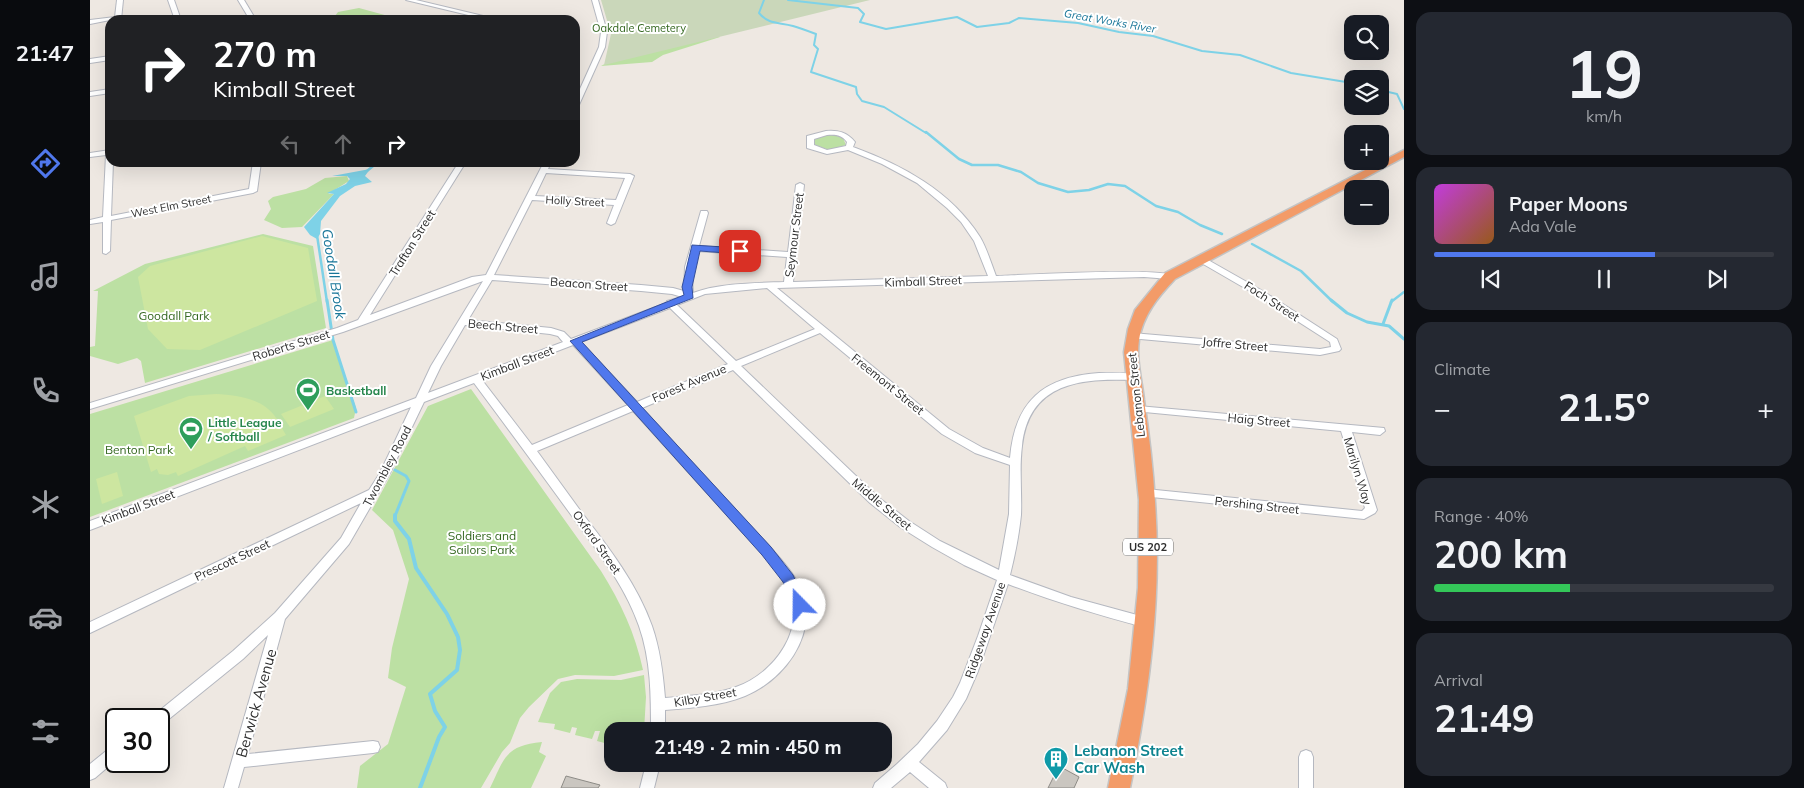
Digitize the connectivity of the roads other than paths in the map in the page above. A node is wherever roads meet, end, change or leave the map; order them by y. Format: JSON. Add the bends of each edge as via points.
{"nodes":[{"id":1,"x":120,"y":0,"type":"edge"},
{"id":2,"x":171,"y":0,"type":"edge"},
{"id":3,"x":241,"y":0,"type":"edge"},
{"id":4,"x":409,"y":0,"type":"edge"},
{"id":5,"x":595,"y":0,"type":"edge"},
{"id":6,"x":118,"y":15,"type":"edge"},
{"id":7,"x":176,"y":15,"type":"edge"},
{"id":8,"x":250,"y":15,"type":"edge"},
{"id":9,"x":475,"y":15,"type":"edge"},
{"id":10,"x":105,"y":20,"type":"edge"},
{"id":11,"x":90,"y":22,"type":"edge"},
{"id":12,"x":105,"y":59,"type":"edge"},
{"id":13,"x":90,"y":61,"type":"edge"},
{"id":14,"x":105,"y":91,"type":"edge"},
{"id":15,"x":90,"y":94,"type":"edge"},
{"id":16,"x":580,"y":96,"type":"edge"},
{"id":17,"x":849,"y":148,"type":"junction"},
{"id":18,"x":105,"y":153,"type":"edge"},
{"id":19,"x":1404,"y":153,"type":"edge"},
{"id":20,"x":90,"y":155,"type":"edge"},
{"id":21,"x":109,"y":167,"type":"edge"},
{"id":22,"x":256,"y":167,"type":"edge"},
{"id":23,"x":460,"y":167,"type":"edge"},
{"id":24,"x":546,"y":167,"type":"edge"},
{"id":25,"x":800,"y":185,"type":"dead end"},
{"id":26,"x":531,"y":198,"type":"junction"},
{"id":27,"x":619,"y":203,"type":"junction"},
{"id":28,"x":704,"y":213,"type":"dead end"},
{"id":29,"x":106,"y":219,"type":"junction"},
{"id":30,"x":90,"y":222,"type":"edge"},
{"id":31,"x":611,"y":223,"type":"dead end"},
{"id":32,"x":696,"y":248,"type":"junction"},
{"id":33,"x":106,"y":251,"type":"dead end"},
{"id":34,"x":791,"y":255,"type":"junction"},
{"id":35,"x":1201,"y":259,"type":"junction"},
{"id":36,"x":1170,"y":276,"type":"junction"},
{"id":37,"x":489,"y":277,"type":"junction"},
{"id":38,"x":992,"y":278,"type":"junction"},
{"id":39,"x":788,"y":285,"type":"junction"},
{"id":40,"x":770,"y":286,"type":"junction"},
{"id":41,"x":689,"y":296,"type":"junction"},
{"id":42,"x":670,"y":303,"type":"junction"},
{"id":43,"x":461,"y":322,"type":"junction"},
{"id":44,"x":361,"y":323,"type":"junction"},
{"id":45,"x":820,"y":330,"type":"junction"},
{"id":46,"x":1132,"y":336,"type":"junction"},
{"id":47,"x":573,"y":342,"type":"junction"},
{"id":48,"x":1336,"y":349,"type":"joint"},
{"id":49,"x":732,"y":365,"type":"junction"},
{"id":50,"x":1134,"y":377,"type":"junction"},
{"id":51,"x":476,"y":379,"type":"junction"},
{"id":52,"x":422,"y":398,"type":"junction"},
{"id":53,"x":636,"y":405,"type":"junction"},
{"id":54,"x":90,"y":406,"type":"edge"},
{"id":55,"x":1138,"y":409,"type":"junction"},
{"id":56,"x":1345,"y":428,"type":"junction"},
{"id":57,"x":1380,"y":431,"type":"dead end"},
{"id":58,"x":530,"y":450,"type":"junction"},
{"id":59,"x":1016,"y":463,"type":"junction"},
{"id":60,"x":374,"y":493,"type":"junction"},
{"id":61,"x":1146,"y":493,"type":"junction"},
{"id":62,"x":1368,"y":513,"type":"joint"},
{"id":63,"x":90,"y":526,"type":"edge"},
{"id":64,"x":1002,"y":579,"type":"junction"},
{"id":65,"x":280,"y":617,"type":"junction"},
{"id":66,"x":1144,"y":622,"type":"junction"},
{"id":67,"x":90,"y":628,"type":"edge"},
{"id":68,"x":660,"y":704,"type":"junction"},
{"id":69,"x":170,"y":710,"type":"edge"},
{"id":70,"x":659,"y":722,"type":"edge"},
{"id":71,"x":373,"y":747,"type":"dead end"},
{"id":72,"x":1306,"y":757,"type":"dead end"},
{"id":73,"x":105,"y":761,"type":"edge"},
{"id":74,"x":239,"y":761,"type":"junction"},
{"id":75,"x":910,"y":763,"type":"junction"},
{"id":76,"x":651,"y":772,"type":"edge"},
{"id":77,"x":90,"y":773,"type":"edge"},
{"id":78,"x":231,"y":788,"type":"edge"},
{"id":79,"x":647,"y":788,"type":"edge"},
{"id":80,"x":880,"y":788,"type":"edge"},
{"id":81,"x":940,"y":788,"type":"edge"},
{"id":82,"x":1119,"y":788,"type":"edge"},
{"id":83,"x":1306,"y":788,"type":"edge"}],
"edges":[{"from":1,"to":6,"type":"street"},
{"from":2,"to":7,"type":"street"},
{"from":3,"to":8,"type":"street"},
{"from":4,"to":9,"type":"street"},
{"from":5,"to":16,"type":"street","via":[[604,32],[602,47]]},
{"from":10,"to":11,"type":"street"},
{"from":12,"to":13,"type":"street"},
{"from":14,"to":15,"type":"street"},
{"from":17,"to":17,"type":"street","via":[[849,139],[838,133],[818,134],[808,142],[816,150],[827,152]]},
{"from":17,"to":38,"type":"street","via":[[906,174],[949,204],[975,237]]},
{"from":18,"to":20,"type":"street"},
{"from":19,"to":35,"type":"highway","name":"Lebanon Street","number":"US 202"},
{"from":21,"to":29,"type":"street"},
{"from":22,"to":29,"type":"street","name":"West Elm Street","via":[[253,191]]},
{"from":23,"to":44,"type":"street","name":"Trafton Street"},
{"from":24,"to":26,"type":"street","name":"Twombley Road"},
{"from":24,"to":27,"type":"street","via":[[630,176]]},
{"from":25,"to":34,"type":"street","name":"Seymour Street"},
{"from":26,"to":27,"type":"street","name":"Holly Street"},
{"from":26,"to":37,"type":"street","name":"Twombley Road"},
{"from":27,"to":31,"type":"street"},
{"from":28,"to":32,"type":"street"},
{"from":29,"to":30,"type":"street","name":"West Elm Street"},
{"from":29,"to":33,"type":"street"},
{"from":32,"to":34,"type":"street"},
{"from":32,"to":41,"type":"street","via":[[687,287]]},
{"from":34,"to":39,"type":"street","name":"Seymour Street"},
{"from":35,"to":36,"type":"highway","name":"Lebanon Street","number":"US 202"},
{"from":35,"to":48,"type":"street","name":"Foch Street","via":[[1334,341]]},
{"from":36,"to":38,"type":"street","name":"Kimball Street"},
{"from":36,"to":46,"type":"highway","name":"Lebanon Street","number":"US 202","via":[[1143,306]]},
{"from":37,"to":41,"type":"street","name":"Beacon Street","via":[[673,291]]},
{"from":37,"to":43,"type":"street","name":"Twombley Road"},
{"from":37,"to":44,"type":"street","name":"Roberts Street","via":[[462,283]]},
{"from":38,"to":39,"type":"street","name":"Kimball Street"},
{"from":39,"to":40,"type":"street","name":"Kimball Street"},
{"from":40,"to":41,"type":"street","name":"Kimball Street","via":[[721,288]]},
{"from":40,"to":45,"type":"street","name":"Freemont Street"},
{"from":41,"to":42,"type":"street","name":"Kimball Street"},
{"from":42,"to":47,"type":"street","name":"Kimball Street"},
{"from":42,"to":49,"type":"street","name":"Middle Street"},
{"from":43,"to":47,"type":"street","name":"Beech Street","via":[[551,331]]},
{"from":43,"to":52,"type":"street","name":"Twombley Road"},
{"from":44,"to":54,"type":"street","name":"Roberts Street"},
{"from":45,"to":49,"type":"street","name":"Forest Avenue"},
{"from":45,"to":59,"type":"street","name":"Freemont Street","via":[[958,441],[989,457]]},
{"from":46,"to":48,"type":"street","name":"Joffre Street","via":[[1320,352]]},
{"from":46,"to":50,"type":"highway","name":"Lebanon Street","number":"US 202"},
{"from":47,"to":51,"type":"street","name":"Kimball Street"},
{"from":47,"to":53,"type":"street","name":"Kilby Street"},
{"from":49,"to":53,"type":"street","name":"Forest Avenue"},
{"from":49,"to":64,"type":"street","name":"Middle Street","via":[[891,515],[923,537]]},
{"from":50,"to":55,"type":"highway","name":"Lebanon Street","number":"US 202"},
{"from":50,"to":59,"type":"street","name":"Ridgeway Avenue","via":[[1073,379],[1045,392],[1021,422]]},
{"from":51,"to":52,"type":"street","name":"Kimball Street"},
{"from":51,"to":58,"type":"street","name":"Oxford Street"},
{"from":52,"to":60,"type":"street","name":"Twombley Road"},
{"from":52,"to":63,"type":"street","name":"Kimball Street"},
{"from":53,"to":58,"type":"street","name":"Forest Avenue"},
{"from":53,"to":68,"type":"street","name":"Kilby Street","via":[[784,572],[797,596],[801,613],[790,650],[778,666],[754,685],[725,696]]},
{"from":55,"to":56,"type":"street","name":"Haig Street"},
{"from":55,"to":61,"type":"highway","name":"Lebanon Street","number":"US 202"},
{"from":56,"to":57,"type":"street","name":"Haig Street"},
{"from":56,"to":62,"type":"street","name":"Marilyn Way","via":[[1370,501]]},
{"from":58,"to":68,"type":"street","name":"Oxford Street","via":[[610,559],[635,602],[651,647]]},
{"from":59,"to":64,"type":"street","name":"Ridgeway Avenue","via":[[1014,517]]},
{"from":60,"to":65,"type":"street","name":"Twombley Road","via":[[344,541]]},
{"from":60,"to":67,"type":"street","name":"Prescott Street"},
{"from":61,"to":62,"type":"street","name":"Pershing Street","via":[[1349,515]]},
{"from":61,"to":66,"type":"highway","name":"Lebanon Street","number":"US 202","via":[[1148,553]]},
{"from":64,"to":66,"type":"street","name":"Middle Street"},
{"from":64,"to":75,"type":"street","name":"Ridgeway Avenue","via":[[984,639],[958,700],[940,728]]},
{"from":65,"to":69,"type":"street","name":"Twombley Road"},
{"from":65,"to":74,"type":"street","name":"Berwick Avenue"},
{"from":66,"to":82,"type":"highway","name":"Lebanon Street","number":"US 202","via":[[1136,698]]},
{"from":68,"to":70,"type":"street","name":"Oxford Street"},
{"from":71,"to":74,"type":"street"},
{"from":72,"to":83,"type":"street"},
{"from":73,"to":77,"type":"street"},
{"from":74,"to":78,"type":"street","name":"Berwick Avenue"},
{"from":75,"to":80,"type":"street","name":"Ridgeway Avenue"},
{"from":75,"to":81,"type":"street"},
{"from":76,"to":79,"type":"street"}]}
